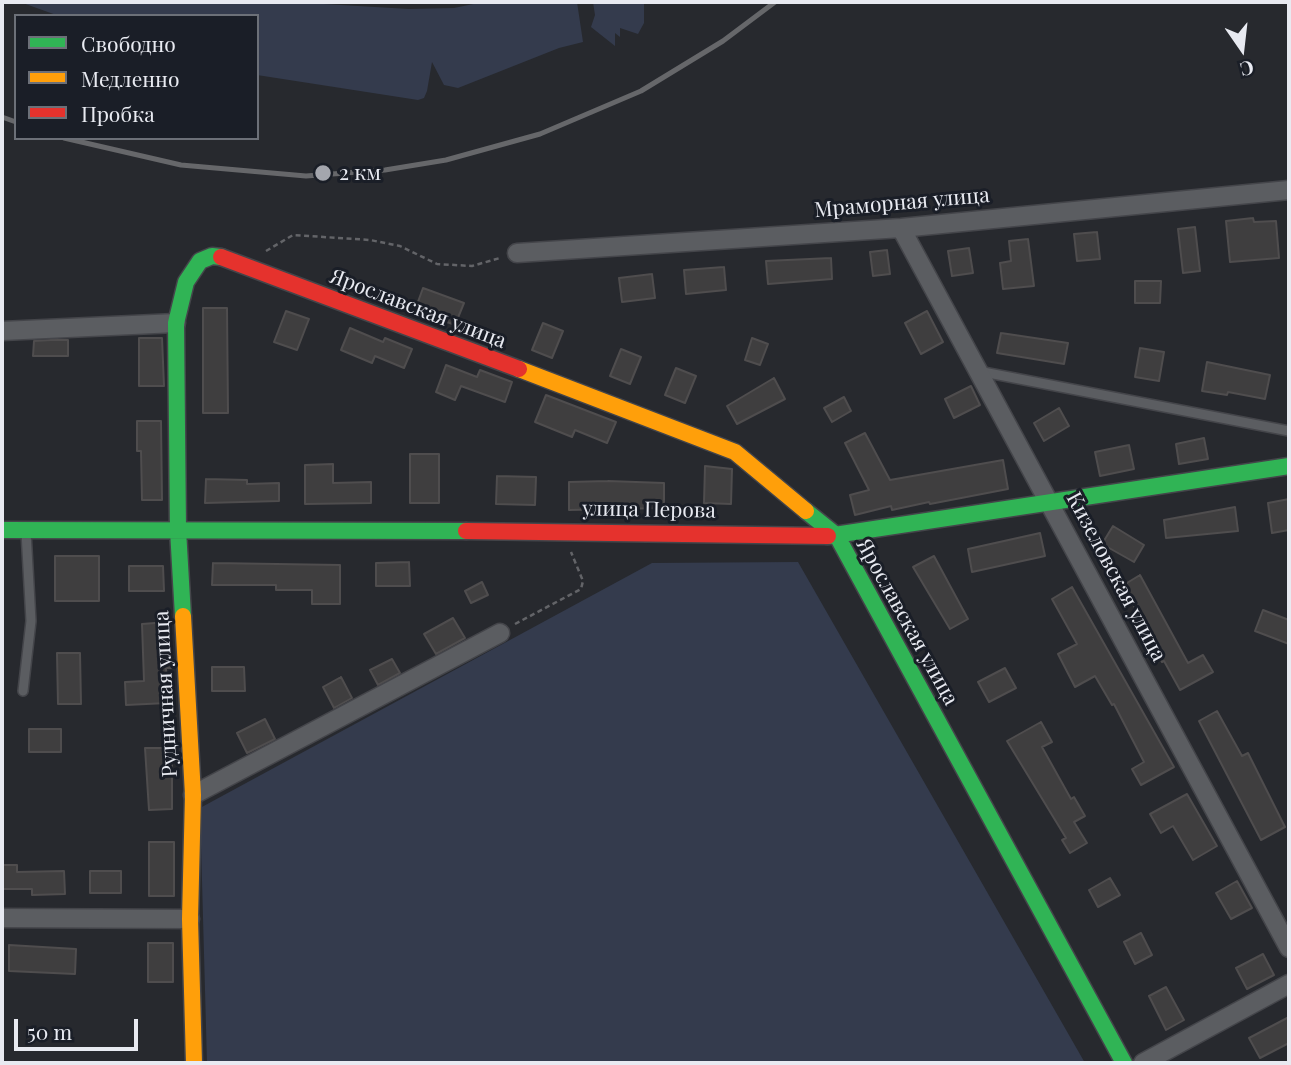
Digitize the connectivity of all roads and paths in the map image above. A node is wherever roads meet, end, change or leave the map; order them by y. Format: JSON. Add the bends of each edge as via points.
{"nodes":[{"id":1,"x":1289,"y":190,"type":"edge"},
{"id":2,"x":901,"y":228,"type":"junction"},
{"id":3,"x":517,"y":253,"type":"joint"},
{"id":4,"x":245,"y":265,"type":"junction"},
{"id":5,"x":176,"y":323,"type":"junction"},
{"id":6,"x":2,"y":331,"type":"edge"},
{"id":7,"x":978,"y":371,"type":"junction"},
{"id":8,"x":1289,"y":431,"type":"edge"},
{"id":9,"x":1289,"y":466,"type":"edge"},
{"id":10,"x":1052,"y":505,"type":"junction"},
{"id":11,"x":2,"y":530,"type":"edge"},
{"id":12,"x":26,"y":530,"type":"junction"},
{"id":13,"x":178,"y":530,"type":"junction"},
{"id":14,"x":836,"y":536,"type":"junction"},
{"id":15,"x":571,"y":552,"type":"dead end"},
{"id":16,"x":500,"y":633,"type":"joint"},
{"id":17,"x":23,"y":691,"type":"dead end"},
{"id":18,"x":193,"y":795,"type":"junction"},
{"id":19,"x":2,"y":918,"type":"edge"},
{"id":20,"x":190,"y":919,"type":"junction"},
{"id":21,"x":1289,"y":948,"type":"edge"},
{"id":22,"x":1289,"y":984,"type":"edge"},
{"id":23,"x":194,"y":1063,"type":"edge"},
{"id":24,"x":1124,"y":1063,"type":"edge"},
{"id":25,"x":1143,"y":1063,"type":"edge"}],
"edges":[{"from":1,"to":2,"type":"street","name":"Мраморная улица"},
{"from":2,"to":3,"type":"street","name":"Мраморная улица"},
{"from":2,"to":7,"type":"street","name":"Кизеловская улица"},
{"from":3,"to":4,"type":"path","via":[[472,267],[436,264],[400,246],[370,240],[293,235]]},
{"from":4,"to":5,"type":"street","name":"Ярославская улица","via":[[226,257],[205,258],[196,265],[181,295]]},
{"from":4,"to":14,"type":"street","name":"Ярославская улица","via":[[735,452]]},
{"from":5,"to":6,"type":"street"},
{"from":5,"to":13,"type":"street","name":"Рудничная улица"},
{"from":7,"to":8,"type":"lane"},
{"from":7,"to":10,"type":"street","name":"Кизеловская улица"},
{"from":9,"to":10,"type":"street","name":"улица Перова"},
{"from":10,"to":14,"type":"street","name":"улица Перова"},
{"from":10,"to":21,"type":"street","name":"Кизеловская улица"},
{"from":11,"to":12,"type":"street","name":"улица Перова"},
{"from":12,"to":13,"type":"street","name":"улица Перова"},
{"from":12,"to":17,"type":"lane","via":[[31,621]]},
{"from":13,"to":14,"type":"street","name":"улица Перова"},
{"from":13,"to":18,"type":"street","name":"Рудничная улица"},
{"from":14,"to":24,"type":"street","name":"Ярославская улица"},
{"from":15,"to":16,"type":"path","via":[[583,581],[581,589]]},
{"from":16,"to":18,"type":"street"},
{"from":18,"to":20,"type":"street","name":"Рудничная улица"},
{"from":19,"to":20,"type":"street"},
{"from":20,"to":23,"type":"street","name":"Рудничная улица"},
{"from":22,"to":25,"type":"street"}]}
